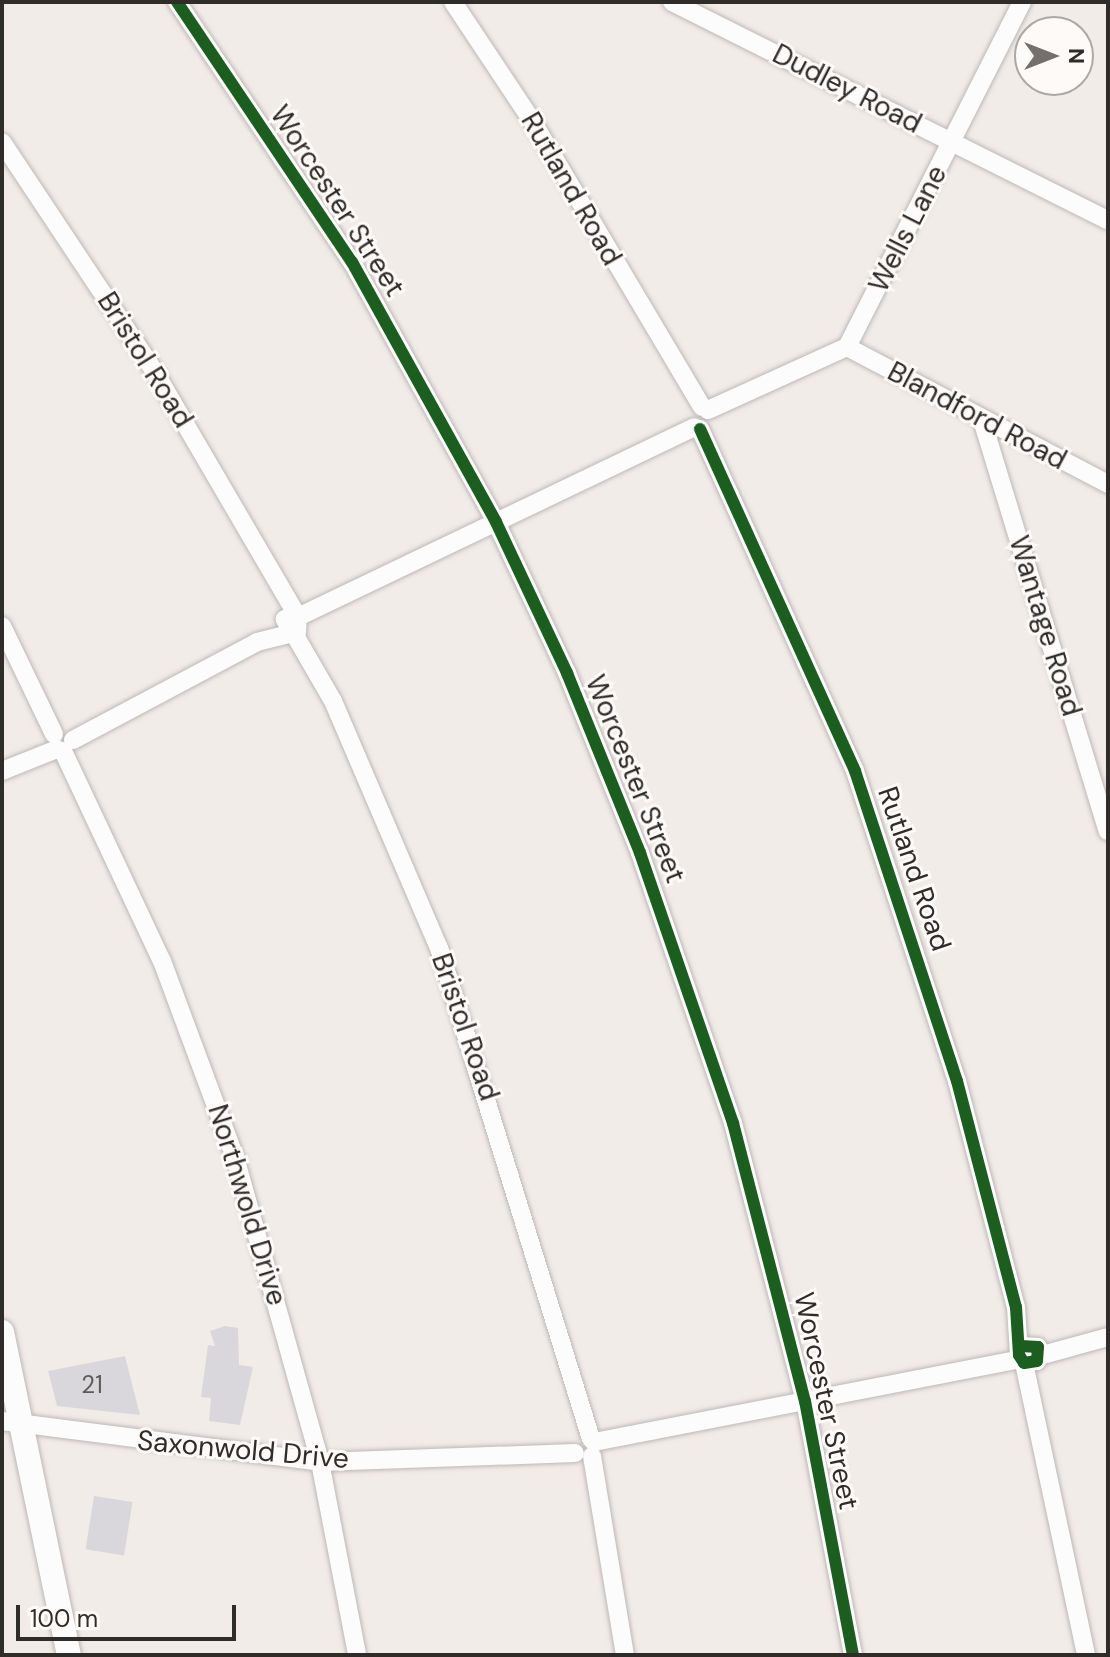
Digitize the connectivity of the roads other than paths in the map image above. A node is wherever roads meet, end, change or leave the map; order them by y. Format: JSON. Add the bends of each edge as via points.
{"nodes":[{"id":1,"x":177,"y":2,"type":"edge"},
{"id":2,"x":453,"y":2,"type":"edge"},
{"id":3,"x":672,"y":2,"type":"edge"},
{"id":4,"x":1022,"y":2,"type":"edge"},
{"id":5,"x":2,"y":142,"type":"edge"},
{"id":6,"x":952,"y":142,"type":"junction"},
{"id":7,"x":1108,"y":220,"type":"edge"},
{"id":8,"x":847,"y":347,"type":"junction"},
{"id":9,"x":700,"y":418,"type":"junction"},
{"id":10,"x":982,"y":420,"type":"junction"},
{"id":11,"x":1108,"y":484,"type":"edge"},
{"id":12,"x":496,"y":522,"type":"junction"},
{"id":13,"x":295,"y":622,"type":"junction"},
{"id":14,"x":2,"y":626,"type":"edge"},
{"id":15,"x":63,"y":741,"type":"junction"},
{"id":16,"x":2,"y":771,"type":"edge"},
{"id":17,"x":1108,"y":831,"type":"edge"},
{"id":18,"x":2,"y":1332,"type":"edge"},
{"id":19,"x":1108,"y":1337,"type":"edge"},
{"id":20,"x":1029,"y":1353,"type":"junction"},
{"id":21,"x":805,"y":1401,"type":"junction"},
{"id":22,"x":14,"y":1422,"type":"edge"},
{"id":23,"x":585,"y":1448,"type":"junction"},
{"id":24,"x":320,"y":1462,"type":"junction"},
{"id":25,"x":69,"y":1655,"type":"edge"},
{"id":26,"x":357,"y":1655,"type":"edge"},
{"id":27,"x":625,"y":1655,"type":"edge"},
{"id":28,"x":853,"y":1655,"type":"edge"},
{"id":29,"x":1086,"y":1655,"type":"edge"}],
"edges":[{"from":1,"to":12,"type":"street","name":"Worcester Street","via":[[352,262]]},
{"from":2,"to":9,"type":"street","name":"Rutland Road","via":[[534,124]]},
{"from":3,"to":6,"type":"street","name":"Dudley Road"},
{"from":4,"to":6,"type":"street","name":"Wells Lane"},
{"from":5,"to":13,"type":"street","name":"Bristol Road","via":[[156,374]]},
{"from":6,"to":7,"type":"street","name":"Dudley Road"},
{"from":6,"to":8,"type":"street","name":"Wells Lane"},
{"from":8,"to":9,"type":"street"},
{"from":8,"to":10,"type":"street","name":"Blandford Road"},
{"from":9,"to":12,"type":"street"},
{"from":9,"to":20,"type":"street","name":"Rutland Road","via":[[855,771],[925,973]]},
{"from":10,"to":11,"type":"street","name":"Blandford Road"},
{"from":10,"to":17,"type":"street","name":"Wantage Road"},
{"from":12,"to":13,"type":"street"},
{"from":12,"to":21,"type":"street","name":"Worcester Street","via":[[567,673],[705,1033]]},
{"from":13,"to":15,"type":"street"},
{"from":13,"to":23,"type":"street","name":"Bristol Road","via":[[406,865],[466,1025]]},
{"from":14,"to":15,"type":"street","name":"Northwold Drive"},
{"from":15,"to":16,"type":"street"},
{"from":15,"to":24,"type":"street","name":"Northwold Drive","via":[[207,1075]]},
{"from":18,"to":22,"type":"main road"},
{"from":19,"to":20,"type":"street","name":"Saxonwold Drive"},
{"from":20,"to":21,"type":"street","name":"Saxonwold Drive"},
{"from":20,"to":29,"type":"street","name":"Rutland Road"},
{"from":21,"to":23,"type":"street","name":"Saxonwold Drive"},
{"from":21,"to":28,"type":"street","name":"Worcester Street"},
{"from":22,"to":24,"type":"street","name":"Saxonwold Drive"},
{"from":22,"to":25,"type":"main road"},
{"from":23,"to":24,"type":"street","name":"Saxonwold Drive"},
{"from":23,"to":27,"type":"street","name":"Bristol Road"},
{"from":24,"to":26,"type":"street","name":"Northwold Drive"}]}
